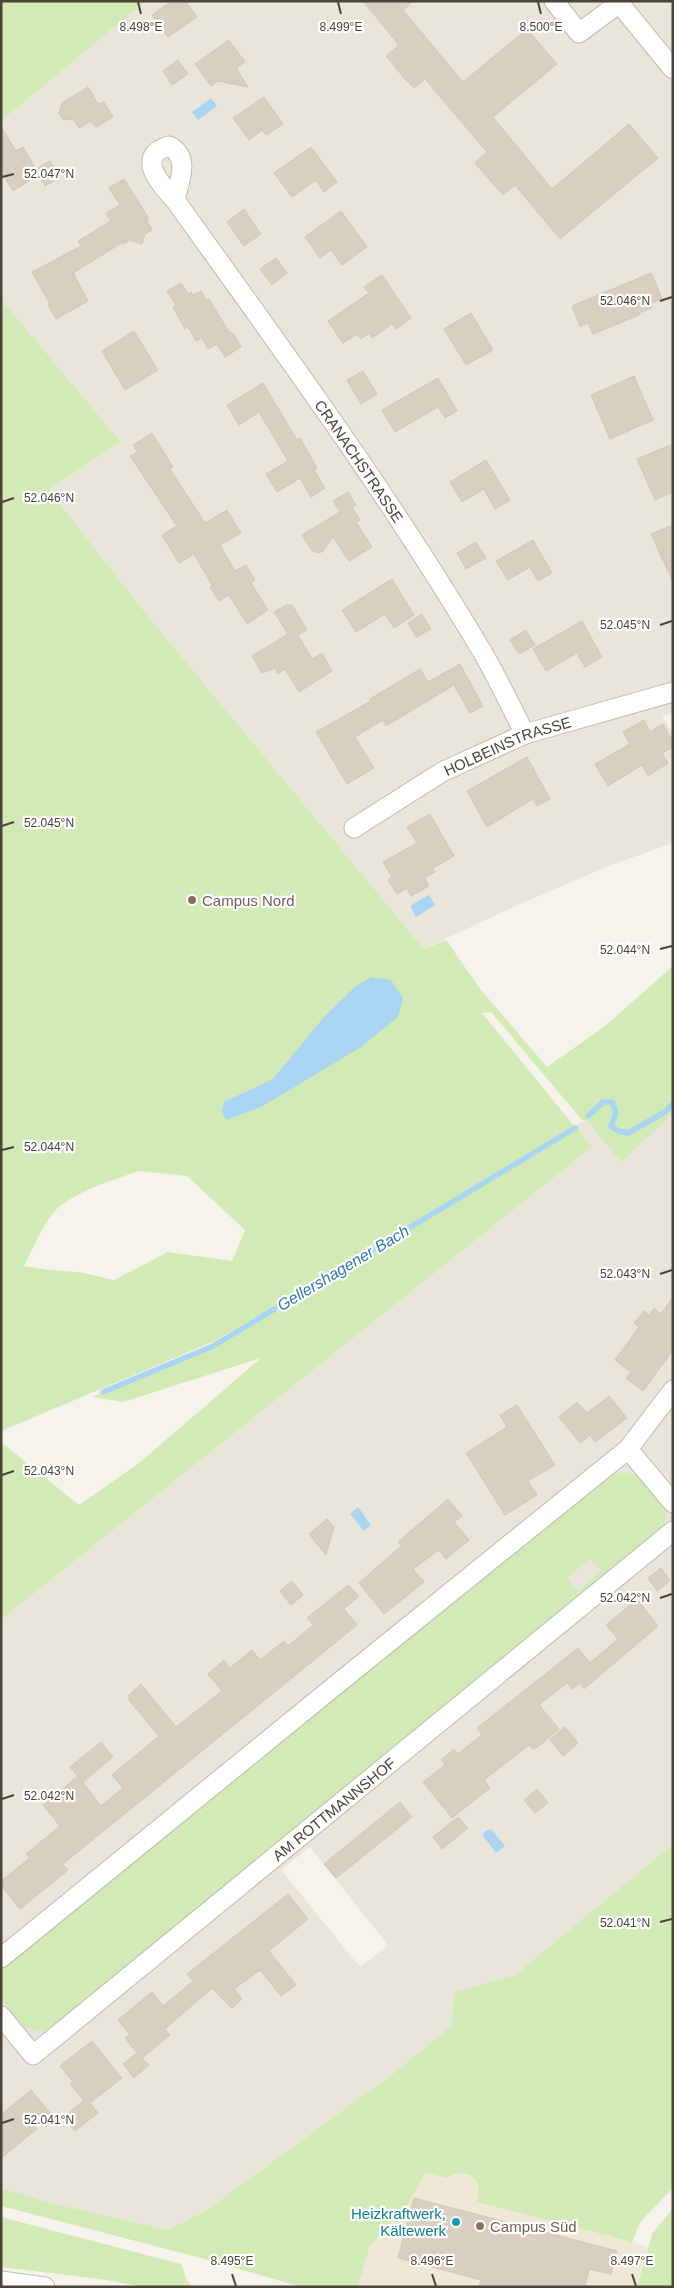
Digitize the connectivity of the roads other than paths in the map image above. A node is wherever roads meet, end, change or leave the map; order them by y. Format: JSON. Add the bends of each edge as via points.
{"nodes":[{"id":1,"x":554,"y":1,"type":"edge"},
{"id":2,"x":620,"y":2,"type":"edge"},
{"id":3,"x":673,"y":69,"type":"edge"},
{"id":4,"x":175,"y":200,"type":"dead end"},
{"id":5,"x":673,"y":692,"type":"edge"},
{"id":6,"x":525,"y":734,"type":"junction"},
{"id":7,"x":354,"y":828,"type":"dead end"},
{"id":8,"x":673,"y":1390,"type":"edge"},
{"id":9,"x":628,"y":1449,"type":"junction"},
{"id":10,"x":673,"y":1503,"type":"edge"},
{"id":11,"x":673,"y":1531,"type":"edge"},
{"id":12,"x":1,"y":1958,"type":"edge"},
{"id":13,"x":1,"y":2016,"type":"edge"},
{"id":14,"x":1,"y":2281,"type":"edge"},
{"id":15,"x":45,"y":2287,"type":"edge"}],
"edges":[{"from":1,"to":2,"type":"street","via":[[579,32]]},
{"from":2,"to":3,"type":"street"},
{"from":4,"to":6,"type":"street","name":"CRANACHSTRASSE","via":[[418,546],[484,655]]},
{"from":5,"to":6,"type":"street","name":"HOLBEINSTRASSE"},
{"from":6,"to":7,"type":"street","name":"HOLBEINSTRASSE","via":[[442,772]]},
{"from":8,"to":9,"type":"street"},
{"from":9,"to":10,"type":"street"},
{"from":9,"to":12,"type":"street"},
{"from":11,"to":13,"type":"street","name":"AM ROTTMANNSHOF","via":[[33,2055]]},
{"from":14,"to":15,"type":"street"}]}
